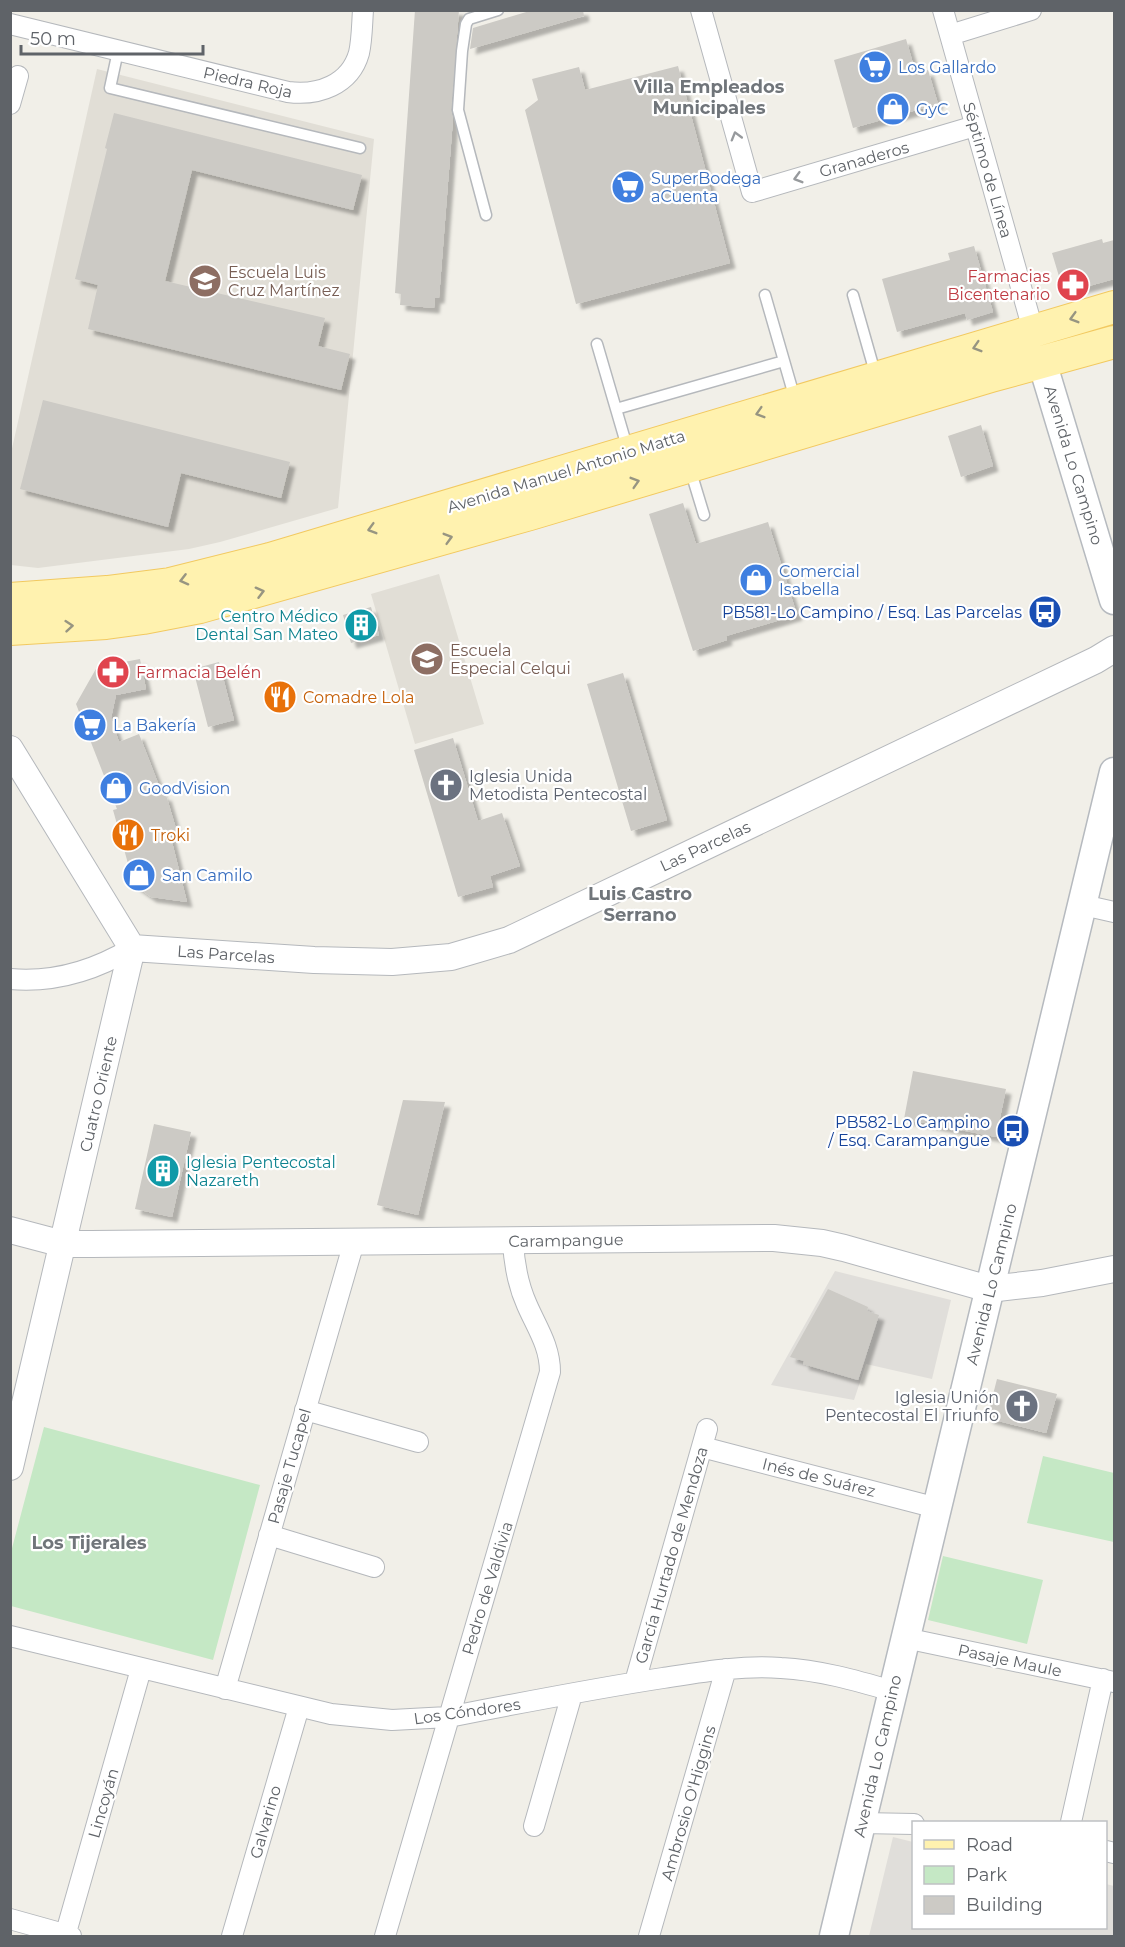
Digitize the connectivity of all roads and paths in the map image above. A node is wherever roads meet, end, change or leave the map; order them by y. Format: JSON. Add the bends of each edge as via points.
{"nodes":[{"id":1,"x":363,"y":10,"type":"edge"},
{"id":2,"x":498,"y":10,"type":"edge"},
{"id":3,"x":701,"y":10,"type":"edge"},
{"id":4,"x":943,"y":10,"type":"edge"},
{"id":5,"x":1031,"y":10,"type":"edge"},
{"id":6,"x":10,"y":24,"type":"edge"},
{"id":7,"x":950,"y":35,"type":"junction"},
{"id":8,"x":118,"y":51,"type":"junction"},
{"id":9,"x":18,"y":76,"type":"dead end"},
{"id":10,"x":10,"y":104,"type":"edge"},
{"id":11,"x":975,"y":126,"type":"junction"},
{"id":12,"x":360,"y":148,"type":"dead end"},
{"id":13,"x":486,"y":215,"type":"dead end"},
{"id":14,"x":854,"y":295,"type":"dead end"},
{"id":15,"x":765,"y":296,"type":"dead end"},
{"id":16,"x":1114,"y":307,"type":"edge"},
{"id":17,"x":1033,"y":330,"type":"junction"},
{"id":18,"x":1114,"y":342,"type":"edge"},
{"id":19,"x":597,"y":344,"type":"dead end"},
{"id":20,"x":784,"y":361,"type":"junction"},
{"id":21,"x":1042,"y":362,"type":"junction"},
{"id":22,"x":876,"y":378,"type":"junction"},
{"id":23,"x":796,"y":402,"type":"junction"},
{"id":24,"x":616,"y":410,"type":"junction"},
{"id":25,"x":629,"y":452,"type":"junction"},
{"id":26,"x":689,"y":466,"type":"junction"},
{"id":27,"x":704,"y":515,"type":"dead end"},
{"id":28,"x":10,"y":599,"type":"edge"},
{"id":29,"x":1114,"y":600,"type":"edge"},
{"id":30,"x":10,"y":629,"type":"edge"},
{"id":31,"x":1114,"y":649,"type":"edge"},
{"id":32,"x":10,"y":748,"type":"edge"},
{"id":33,"x":1114,"y":772,"type":"edge"},
{"id":34,"x":1083,"y":905,"type":"junction"},
{"id":35,"x":1114,"y":912,"type":"edge"},
{"id":36,"x":132,"y":948,"type":"junction"},
{"id":37,"x":10,"y":979,"type":"edge"},
{"id":38,"x":10,"y":1230,"type":"edge"},
{"id":39,"x":513,"y":1241,"type":"junction"},
{"id":40,"x":354,"y":1242,"type":"junction"},
{"id":41,"x":63,"y":1244,"type":"junction"},
{"id":42,"x":1114,"y":1269,"type":"edge"},
{"id":43,"x":989,"y":1289,"type":"junction"},
{"id":44,"x":305,"y":1410,"type":"junction"},
{"id":45,"x":704,"y":1438,"type":"joint"},
{"id":46,"x":418,"y":1442,"type":"dead end"},
{"id":47,"x":11,"y":1465,"type":"edge"},
{"id":48,"x":937,"y":1508,"type":"junction"},
{"id":49,"x":269,"y":1535,"type":"junction"},
{"id":50,"x":374,"y":1567,"type":"dead end"},
{"id":51,"x":10,"y":1636,"type":"edge"},
{"id":52,"x":905,"y":1638,"type":"junction"},
{"id":53,"x":141,"y":1668,"type":"junction"},
{"id":54,"x":726,"y":1669,"type":"junction"},
{"id":55,"x":1109,"y":1680,"type":"edge"},
{"id":56,"x":635,"y":1682,"type":"junction"},
{"id":57,"x":225,"y":1689,"type":"junction"},
{"id":58,"x":892,"y":1691,"type":"junction"},
{"id":59,"x":572,"y":1694,"type":"junction"},
{"id":60,"x":299,"y":1707,"type":"junction"},
{"id":61,"x":448,"y":1717,"type":"junction"},
{"id":62,"x":1071,"y":1821,"type":"edge"},
{"id":63,"x":861,"y":1823,"type":"junction"},
{"id":64,"x":912,"y":1824,"type":"edge"},
{"id":65,"x":534,"y":1826,"type":"dead end"},
{"id":66,"x":10,"y":1919,"type":"edge"},
{"id":67,"x":67,"y":1936,"type":"edge"},
{"id":68,"x":232,"y":1936,"type":"edge"},
{"id":69,"x":385,"y":1936,"type":"edge"},
{"id":70,"x":649,"y":1936,"type":"edge"},
{"id":71,"x":834,"y":1936,"type":"edge"}],
"edges":[{"from":1,"to":8,"type":"street","name":"Piedra Roja","via":[[359,53],[348,74],[333,86],[310,93],[288,92]]},
{"from":2,"to":13,"type":"lane","via":[[467,21],[459,88],[459,119]]},
{"from":11,"to":3,"type":"street","name":"Granaderos","one_way":true,"via":[[752,192]]},
{"from":4,"to":7,"type":"street","name":"Séptimo de Línea"},
{"from":5,"to":7,"type":"street"},
{"from":6,"to":8,"type":"street","name":"Piedra Roja"},
{"from":7,"to":11,"type":"street","name":"Séptimo de Línea"},
{"from":8,"to":12,"type":"lane","via":[[110,88]]},
{"from":9,"to":10,"type":"street"},
{"from":11,"to":17,"type":"street","name":"Séptimo de Línea"},
{"from":14,"to":22,"type":"lane"},
{"from":15,"to":20,"type":"lane"},
{"from":16,"to":17,"type":"main road","name":"Avenida Manuel Antonio Matta","one_way":true},
{"from":17,"to":21,"type":"street","name":"Avenida Lo Campino"},
{"from":17,"to":22,"type":"main road","name":"Avenida Manuel Antonio Matta","one_way":true},
{"from":18,"to":21,"type":"main road","name":"Avenida Manuel Antonio Matta"},
{"from":19,"to":24,"type":"lane"},
{"from":20,"to":23,"type":"lane"},
{"from":20,"to":24,"type":"lane"},
{"from":21,"to":26,"type":"main road","name":"Avenida Manuel Antonio Matta"},
{"from":21,"to":29,"type":"main road","name":"Avenida Lo Campino"},
{"from":22,"to":23,"type":"main road","name":"Avenida Manuel Antonio Matta"},
{"from":23,"to":25,"type":"main road","name":"Avenida Manuel Antonio Matta","one_way":true},
{"from":24,"to":25,"type":"lane"},
{"from":25,"to":28,"type":"main road","name":"Avenida Manuel Antonio Matta","one_way":true,"via":[[270,559],[170,584]]},
{"from":26,"to":27,"type":"lane"},
{"from":30,"to":26,"type":"main road","name":"Avenida Manuel Antonio Matta","one_way":true,"via":[[116,622],[200,608]]},
{"from":31,"to":36,"type":"street","name":"Las Parcelas","via":[[509,940],[480,950],[451,957],[392,962]]},
{"from":32,"to":36,"type":"street"},
{"from":33,"to":34,"type":"main road","name":"Avenida Lo Campino"},
{"from":34,"to":35,"type":"street"},
{"from":34,"to":43,"type":"main road","name":"Avenida Lo Campino"},
{"from":36,"to":37,"type":"street","via":[[87,971],[43,980]]},
{"from":36,"to":41,"type":"street","name":"Cuatro Oriente"},
{"from":38,"to":41,"type":"street","name":"Carampangue"},
{"from":39,"to":40,"type":"street","name":"Carampangue"},
{"from":39,"to":43,"type":"street","name":"Carampangue","via":[[799,1240],[844,1248]]},
{"from":39,"to":61,"type":"street","name":"Pedro de Valdivia","via":[[518,1277],[548,1348],[550,1372]]},
{"from":40,"to":41,"type":"street","name":"Carampangue"},
{"from":40,"to":44,"type":"street","name":"Pasaje Tucapel"},
{"from":41,"to":47,"type":"street","name":"Cuatro Oriente"},
{"from":42,"to":43,"type":"street","name":"Carampangue"},
{"from":43,"to":48,"type":"main road","name":"Avenida Lo Campino"},
{"from":44,"to":46,"type":"street"},
{"from":44,"to":49,"type":"street","name":"Pasaje Tucapel"},
{"from":45,"to":48,"type":"street","name":"Inés de Suárez"},
{"from":45,"to":56,"type":"street","name":"García Hurtado de Mendoza"},
{"from":48,"to":52,"type":"main road","name":"Avenida Lo Campino"},
{"from":49,"to":50,"type":"street"},
{"from":49,"to":57,"type":"street","name":"Pasaje Tucapel"},
{"from":51,"to":53,"type":"street","name":"Los Cóndores"},
{"from":52,"to":55,"type":"street","name":"Pasaje Maule"},
{"from":52,"to":58,"type":"main road","name":"Avenida Lo Campino"},
{"from":53,"to":57,"type":"street","name":"Los Cóndores"},
{"from":53,"to":67,"type":"street","name":"Lincoyán"},
{"from":54,"to":56,"type":"street","name":"Los Cóndores"},
{"from":54,"to":58,"type":"street","name":"Los Cóndores","via":[[810,1671]]},
{"from":54,"to":70,"type":"street","name":"Ambrosio O'Higgins"},
{"from":55,"to":62,"type":"street"},
{"from":56,"to":59,"type":"street","name":"Los Cóndores"},
{"from":57,"to":60,"type":"street","name":"Los Cóndores"},
{"from":58,"to":63,"type":"main road","name":"Avenida Lo Campino"},
{"from":59,"to":61,"type":"street","name":"Los Cóndores"},
{"from":59,"to":65,"type":"street"},
{"from":60,"to":61,"type":"street","name":"Los Cóndores","via":[[363,1718]]},
{"from":60,"to":68,"type":"street","name":"Galvarino"},
{"from":61,"to":69,"type":"street","name":"Pedro de Valdivia"},
{"from":63,"to":64,"type":"street"},
{"from":63,"to":71,"type":"main road","name":"Avenida Lo Campino"},
{"from":66,"to":67,"type":"street"}]}
